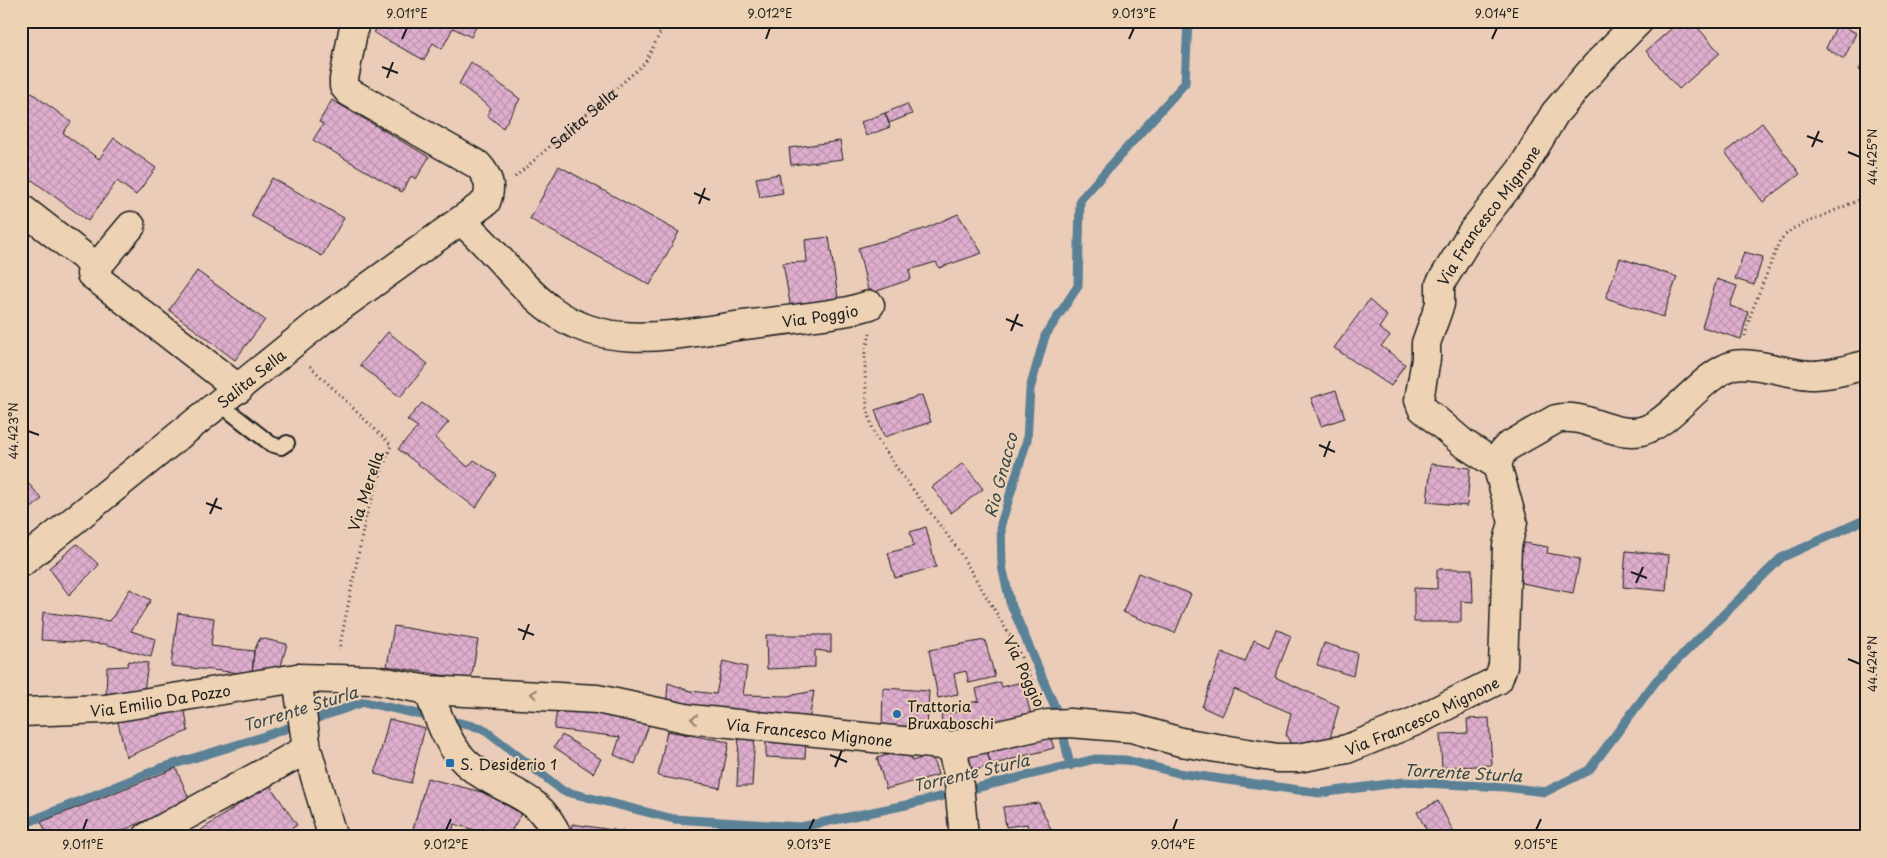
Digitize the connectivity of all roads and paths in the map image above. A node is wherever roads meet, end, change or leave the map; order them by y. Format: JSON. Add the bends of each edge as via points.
{"nodes":[{"id":1,"x":355,"y":21,"type":"edge"},
{"id":2,"x":666,"y":21,"type":"edge"},
{"id":3,"x":1639,"y":21,"type":"edge"},
{"id":4,"x":1866,"y":197,"type":"edge"},
{"id":5,"x":486,"y":202,"type":"junction"},
{"id":6,"x":21,"y":208,"type":"edge"},
{"id":7,"x":462,"y":222,"type":"junction"},
{"id":8,"x":131,"y":226,"type":"dead end"},
{"id":9,"x":97,"y":267,"type":"junction"},
{"id":10,"x":870,"y":305,"type":"joint"},
{"id":11,"x":305,"y":360,"type":"dead end"},
{"id":12,"x":1734,"y":365,"type":"junction"},
{"id":13,"x":1866,"y":365,"type":"edge"},
{"id":14,"x":230,"y":396,"type":"junction"},
{"id":15,"x":287,"y":443,"type":"dead end"},
{"id":16,"x":1497,"y":465,"type":"junction"},
{"id":17,"x":21,"y":563,"type":"edge"},
{"id":18,"x":338,"y":658,"type":"dead end"},
{"id":19,"x":299,"y":689,"type":"junction"},
{"id":20,"x":430,"y":697,"type":"junction"},
{"id":21,"x":21,"y":712,"type":"edge"},
{"id":22,"x":1059,"y":723,"type":"junction"},
{"id":23,"x":307,"y":741,"type":"junction"},
{"id":24,"x":951,"y":746,"type":"junction"},
{"id":25,"x":963,"y":827,"type":"edge"},
{"id":26,"x":147,"y":837,"type":"edge"},
{"id":27,"x":329,"y":837,"type":"edge"},
{"id":28,"x":558,"y":837,"type":"edge"}],
"edges":[{"from":1,"to":5,"type":"street","via":[[344,86],[349,92],[478,165],[488,176],[490,186]]},
{"from":2,"to":5,"type":"path","name":"Salita Sella","via":[[645,63]]},
{"from":3,"to":16,"type":"street","name":"Via Francesco Mignone","via":[[1555,113],[1521,170],[1472,232],[1440,284],[1440,304],[1426,343],[1419,400],[1422,408],[1463,443]]},
{"from":4,"to":12,"type":"path","via":[[1792,230],[1780,240]]},
{"from":5,"to":7,"type":"street","name":"Salita Sella"},
{"from":6,"to":9,"type":"street"},
{"from":7,"to":10,"type":"street","name":"Via Poggio","via":[[491,248],[516,280],[547,306],[571,323],[602,334],[639,338],[699,333],[849,311]]},
{"from":7,"to":14,"type":"street","name":"Salita Sella","via":[[321,321]]},
{"from":8,"to":9,"type":"street"},
{"from":9,"to":14,"type":"street","via":[[91,274]]},
{"from":10,"to":22,"type":"path","name":"Via Poggio","via":[[870,336],[864,372],[874,434],[957,548]]},
{"from":11,"to":18,"type":"path","name":"Via Merella","via":[[391,445],[366,516]]},
{"from":12,"to":13,"type":"street","via":[[1818,375]]},
{"from":12,"to":16,"type":"street","via":[[1707,381],[1647,429],[1628,432],[1571,416],[1556,419],[1507,447]]},
{"from":14,"to":15,"type":"lane","via":[[271,444],[281,447]]},
{"from":14,"to":17,"type":"street","name":"Salita Sella"},
{"from":16,"to":22,"type":"street","name":"Via Francesco Mignone","via":[[1513,522],[1506,546],[1503,666],[1498,680],[1416,721],[1347,750],[1278,764],[1132,728]]},
{"from":19,"to":20,"type":"street","name":"Via Emilio Da Pozzo","via":[[375,680]]},
{"from":19,"to":21,"type":"street","name":"Via Emilio Da Pozzo","via":[[105,709]]},
{"from":19,"to":23,"type":"street"},
{"from":24,"to":20,"type":"street","name":"Via Francesco Mignone","one_way":true,"via":[[690,719],[597,698]]},
{"from":20,"to":28,"type":"street","via":[[445,733],[460,756],[469,765],[532,802]]},
{"from":22,"to":24,"type":"street","name":"Via Francesco Mignone"},
{"from":23,"to":26,"type":"street"},
{"from":23,"to":27,"type":"street","via":[[332,835]]},
{"from":24,"to":25,"type":"street","via":[[958,774]]}]}
